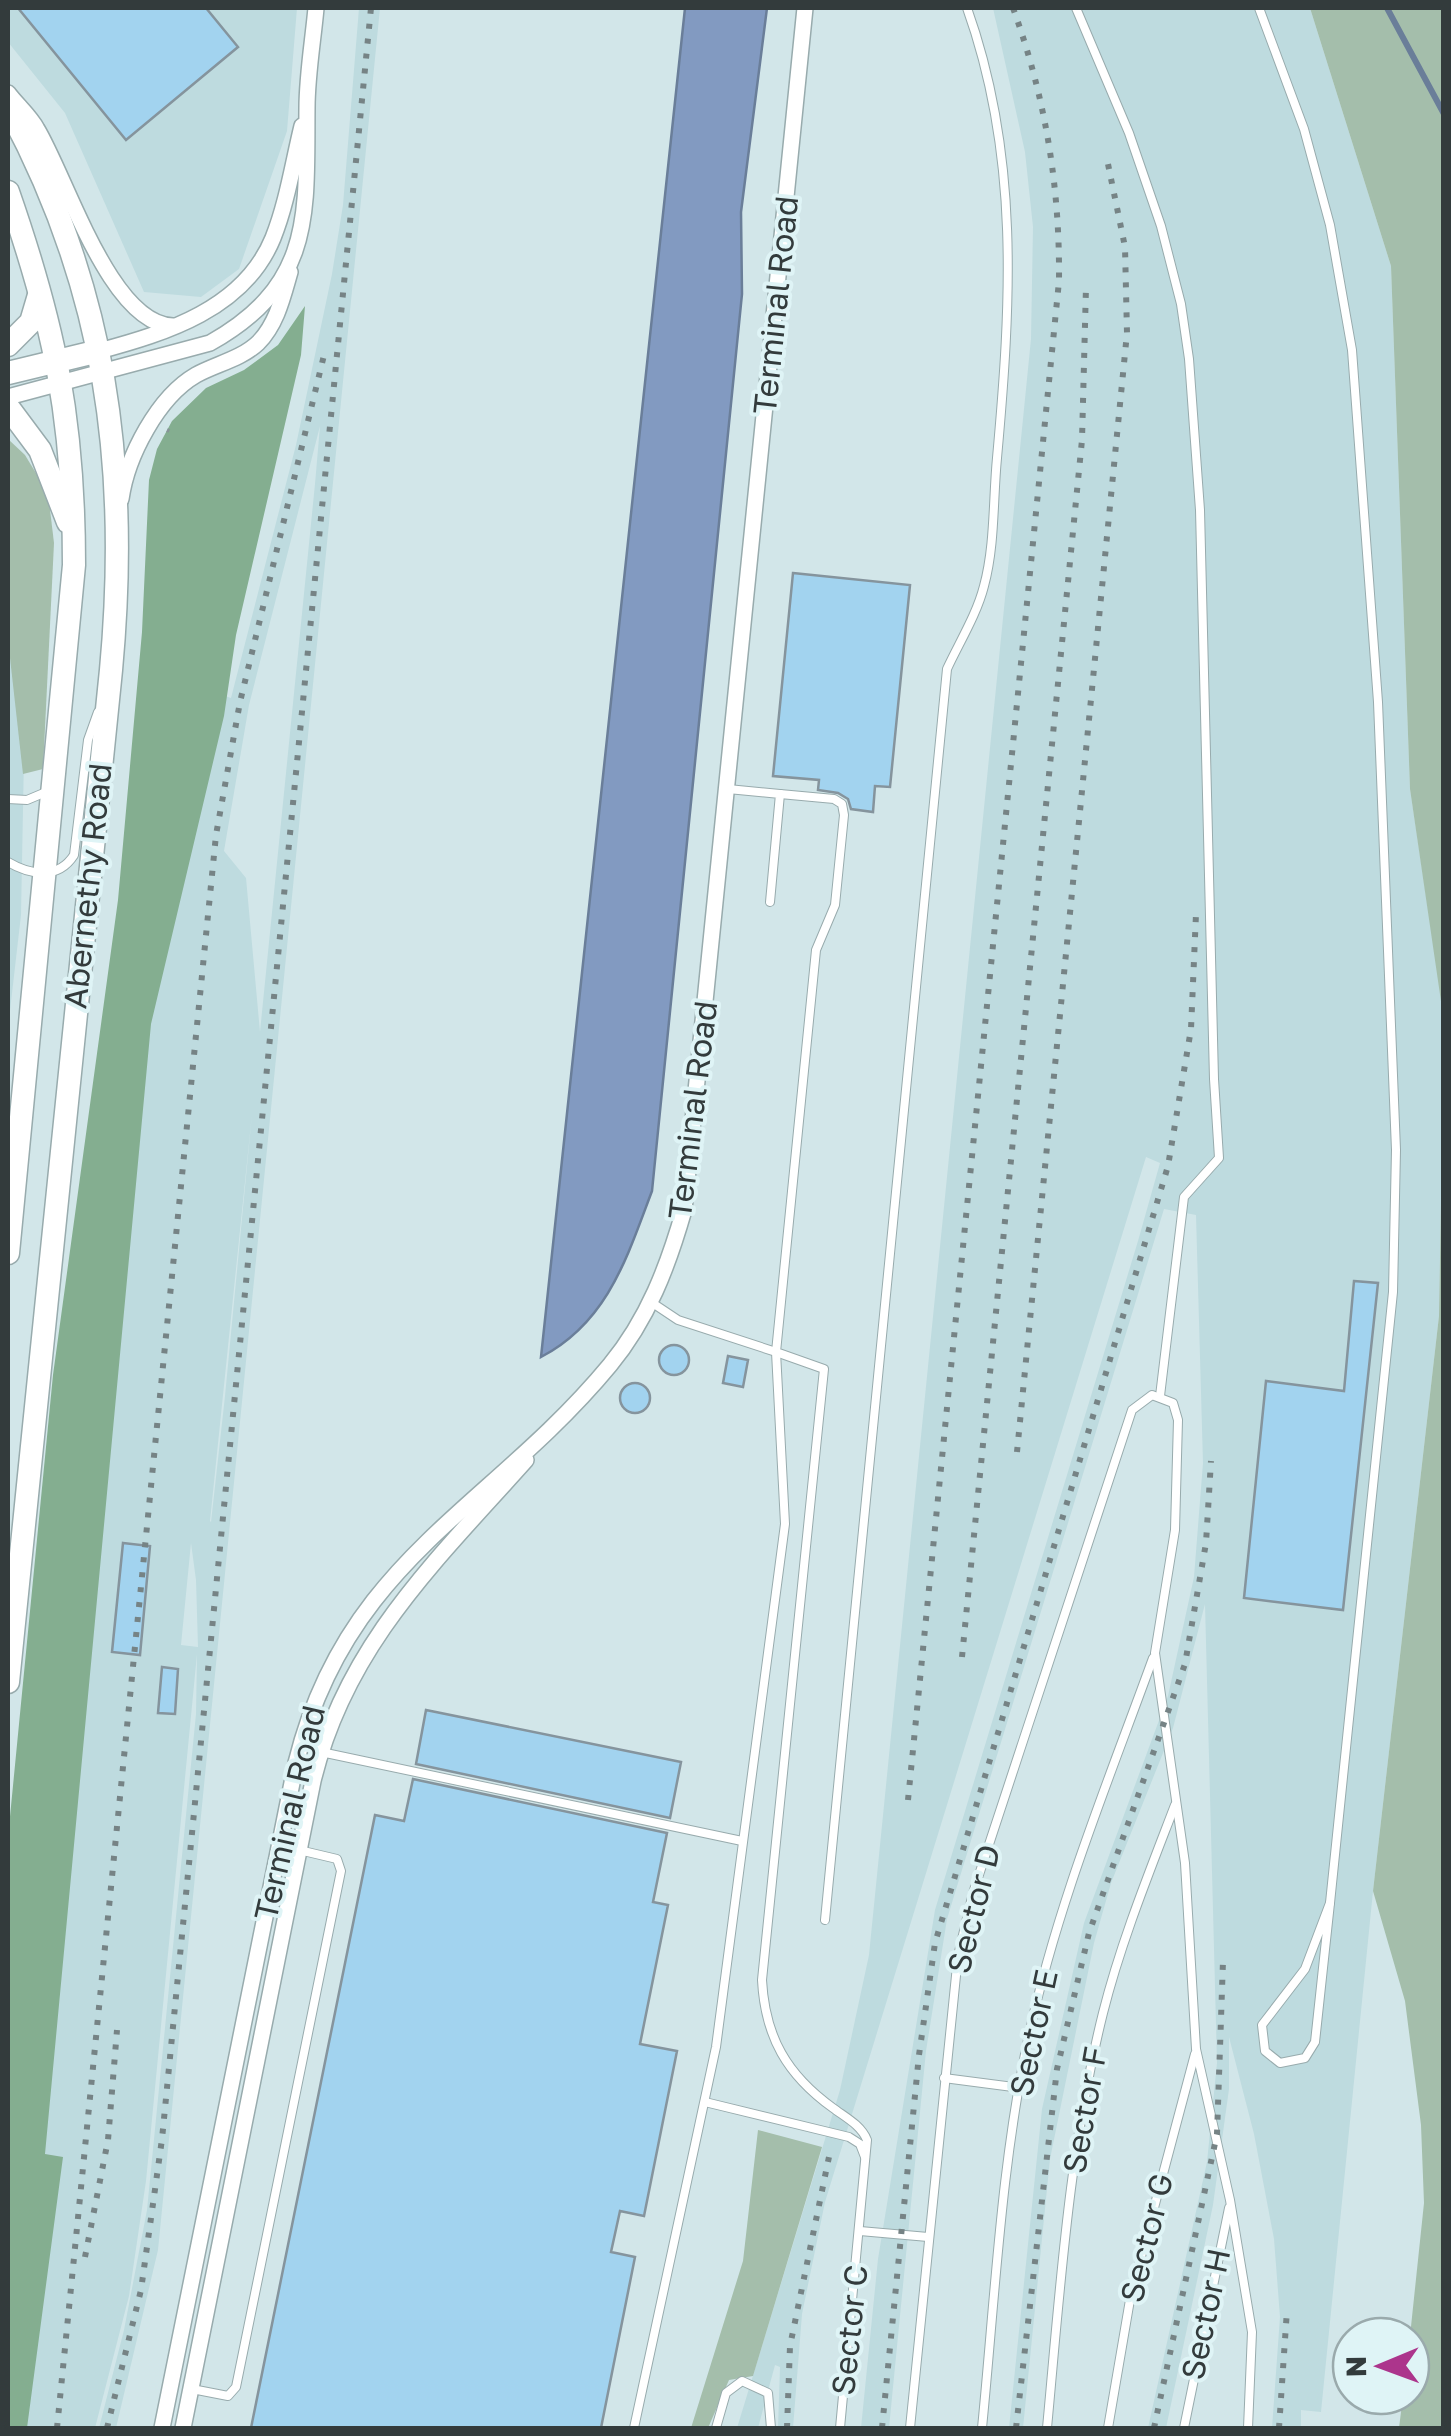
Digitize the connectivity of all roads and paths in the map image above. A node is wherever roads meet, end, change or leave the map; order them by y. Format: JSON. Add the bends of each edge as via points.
{"nodes":[{"id":1,"x":316,"y":8,"type":"edge"},
{"id":2,"x":805,"y":8,"type":"edge"},
{"id":3,"x":967,"y":8,"type":"edge"},
{"id":4,"x":1076,"y":8,"type":"edge"},
{"id":5,"x":1259,"y":8,"type":"edge"},
{"id":6,"x":8,"y":94,"type":"edge"},
{"id":7,"x":8,"y":106,"type":"edge"},
{"id":8,"x":307,"y":106,"type":"junction"},
{"id":9,"x":8,"y":192,"type":"edge"},
{"id":10,"x":301,"y":235,"type":"junction"},
{"id":11,"x":40,"y":288,"type":"junction"},
{"id":12,"x":178,"y":326,"type":"junction"},
{"id":13,"x":8,"y":345,"type":"edge"},
{"id":14,"x":101,"y":362,"type":"junction"},
{"id":15,"x":61,"y":373,"type":"junction"},
{"id":16,"x":8,"y":374,"type":"edge"},
{"id":17,"x":8,"y":397,"type":"edge"},
{"id":18,"x":8,"y":407,"type":"edge"},
{"id":19,"x":162,"y":427,"type":"dead end"},
{"id":20,"x":176,"y":434,"type":"dead end"},
{"id":21,"x":120,"y":511,"type":"junction"},
{"id":22,"x":74,"y":565,"type":"junction"},
{"id":23,"x":111,"y":670,"type":"junction"},
{"id":24,"x":56,"y":768,"type":"junction"},
{"id":25,"x":728,"y":789,"type":"junction"},
{"id":26,"x":780,"y":794,"type":"junction"},
{"id":27,"x":8,"y":799,"type":"edge"},
{"id":28,"x":8,"y":862,"type":"edge"},
{"id":29,"x":45,"y":873,"type":"junction"},
{"id":30,"x":770,"y":902,"type":"dead end"},
{"id":31,"x":8,"y":1253,"type":"edge"},
{"id":32,"x":651,"y":1302,"type":"junction"},
{"id":33,"x":776,"y":1352,"type":"junction"},
{"id":34,"x":585,"y":1393,"type":"junction"},
{"id":35,"x":1160,"y":1396,"type":"junction"},
{"id":36,"x":12,"y":1582,"type":"edge"},
{"id":37,"x":1154,"y":1654,"type":"junction"},
{"id":38,"x":8,"y":1682,"type":"edge"},
{"id":39,"x":320,"y":1752,"type":"junction"},
{"id":40,"x":1176,"y":1802,"type":"junction"},
{"id":41,"x":742,"y":1841,"type":"junction"},
{"id":42,"x":299,"y":1850,"type":"junction"},
{"id":43,"x":1330,"y":1903,"type":"junction"},
{"id":44,"x":825,"y":1920,"type":"dead end"},
{"id":45,"x":1196,"y":2050,"type":"junction"},
{"id":46,"x":944,"y":2078,"type":"junction"},
{"id":47,"x":1021,"y":2088,"type":"junction"},
{"id":48,"x":705,"y":2102,"type":"junction"},
{"id":49,"x":865,"y":2173,"type":"junction"},
{"id":50,"x":1230,"y":2200,"type":"junction"},
{"id":51,"x":860,"y":2232,"type":"junction"},
{"id":52,"x":928,"y":2238,"type":"junction"},
{"id":53,"x":192,"y":2389,"type":"junction"},
{"id":54,"x":162,"y":2428,"type":"edge"},
{"id":55,"x":184,"y":2428,"type":"edge"},
{"id":56,"x":634,"y":2428,"type":"edge"},
{"id":57,"x":716,"y":2428,"type":"edge"},
{"id":58,"x":771,"y":2428,"type":"edge"},
{"id":59,"x":840,"y":2428,"type":"edge"},
{"id":60,"x":910,"y":2428,"type":"edge"},
{"id":61,"x":982,"y":2428,"type":"edge"},
{"id":62,"x":1047,"y":2428,"type":"edge"},
{"id":63,"x":1108,"y":2428,"type":"edge"},
{"id":64,"x":1184,"y":2428,"type":"edge"},
{"id":65,"x":1248,"y":2428,"type":"edge"}],
"edges":[{"from":1,"to":8,"type":"street"},
{"from":2,"to":25,"type":"street","name":"Terminal Road"},
{"from":3,"to":44,"type":"lane","via":[[1006,174],[1008,340],[984,586],[947,669]]},
{"from":4,"to":35,"type":"lane","via":[[1161,226],[1182,304],[1196,422],[1220,1152],[1217,1164],[1184,1197]]},
{"from":5,"to":43,"type":"lane","via":[[1330,225],[1352,350],[1378,702],[1396,1150],[1393,1292]]},
{"from":6,"to":12,"type":"street","via":[[36,126],[96,252],[136,311],[159,325]]},
{"from":7,"to":14,"type":"main road","name":"Abernethy Road","via":[[64,226]]},
{"from":8,"to":10,"type":"street","via":[[309,186]]},
{"from":8,"to":12,"type":"street","via":[[280,216],[261,259],[230,294]]},
{"from":9,"to":11,"type":"main road","name":"Abernethy Road"},
{"from":10,"to":14,"type":"street","via":[[271,293],[234,329],[185,352]]},
{"from":10,"to":21,"type":"street","via":[[267,332],[172,396],[138,448]]},
{"from":11,"to":13,"type":"main road","via":[[36,313]]},
{"from":11,"to":15,"type":"main road","name":"Abernethy Road"},
{"from":12,"to":14,"type":"street"},
{"from":14,"to":15,"type":"main road"},
{"from":14,"to":21,"type":"main road","name":"Abernethy Road"},
{"from":15,"to":16,"type":"main road"},
{"from":15,"to":17,"type":"street"},
{"from":15,"to":22,"type":"main road","name":"Abernethy Road"},
{"from":18,"to":22,"type":"main road","via":[[40,450],[71,532]]},
{"from":19,"to":20,"type":"path"},
{"from":21,"to":23,"type":"main road","name":"Abernethy Road"},
{"from":22,"to":24,"type":"main road","name":"Abernethy Road"},
{"from":23,"to":29,"type":"lane","via":[[88,740],[74,855]]},
{"from":23,"to":36,"type":"main road","name":"Abernethy Road"},
{"from":24,"to":27,"type":"lane","via":[[46,792]]},
{"from":24,"to":29,"type":"main road","name":"Abernethy Road"},
{"from":25,"to":26,"type":"lane"},
{"from":25,"to":32,"type":"street","name":"Terminal Road","via":[[684,1210]]},
{"from":26,"to":30,"type":"lane"},
{"from":26,"to":33,"type":"lane","via":[[834,799],[844,816],[835,905],[816,950]]},
{"from":28,"to":29,"type":"lane"},
{"from":29,"to":31,"type":"main road","name":"Abernethy Road"},
{"from":32,"to":33,"type":"lane","via":[[678,1320]]},
{"from":32,"to":34,"type":"street","name":"Terminal Road"},
{"from":33,"to":41,"type":"lane","via":[[785,1524]]},
{"from":33,"to":49,"type":"lane","name":"Sector C","via":[[824,1369],[763,1998],[775,2044],[794,2076],[865,2135]]},
{"from":34,"to":39,"type":"street","via":[[371,1640]]},
{"from":34,"to":54,"type":"street","name":"Terminal Road","via":[[376,1594],[316,1696],[296,1763]]},
{"from":35,"to":37,"type":"lane","via":[[1173,1403],[1178,1420],[1174,1530]]},
{"from":35,"to":46,"type":"lane","name":"Sector D","via":[[1144,1398],[1132,1410],[973,1894],[958,1956]]},
{"from":36,"to":38,"type":"main road","name":"Abernethy Road"},
{"from":37,"to":40,"type":"lane"},
{"from":37,"to":47,"type":"lane","name":"Sector E","via":[[1066,1899]]},
{"from":39,"to":41,"type":"lane"},
{"from":39,"to":42,"type":"street"},
{"from":40,"to":45,"type":"lane"},
{"from":40,"to":62,"type":"lane","name":"Sector F","via":[[1128,1925],[1099,2032],[1070,2192]]},
{"from":41,"to":48,"type":"lane"},
{"from":42,"to":53,"type":"street"},
{"from":42,"to":53,"type":"lane","via":[[337,1859],[341,1871],[236,2387],[228,2396]]},
{"from":43,"to":43,"type":"lane","via":[[1315,2042],[1306,2058],[1280,2062],[1264,2051],[1262,2024],[1306,1969]]},
{"from":45,"to":50,"type":"lane"},
{"from":45,"to":63,"type":"lane","name":"Sector G","via":[[1131,2294]]},
{"from":46,"to":47,"type":"lane"},
{"from":46,"to":52,"type":"lane","name":"Sector D"},
{"from":47,"to":61,"type":"lane","name":"Sector E"},
{"from":48,"to":49,"type":"lane","via":[[855,2140]]},
{"from":48,"to":56,"type":"lane"},
{"from":49,"to":51,"type":"lane","name":"Sector C"},
{"from":50,"to":64,"type":"lane","name":"Sector H"},
{"from":50,"to":65,"type":"lane","via":[[1252,2332]]},
{"from":51,"to":52,"type":"lane"},
{"from":51,"to":59,"type":"lane","name":"Sector C"},
{"from":52,"to":60,"type":"lane","name":"Sector D"},
{"from":53,"to":55,"type":"street"},
{"from":57,"to":58,"type":"lane","via":[[729,2388],[742,2381],[768,2393]]}]}
